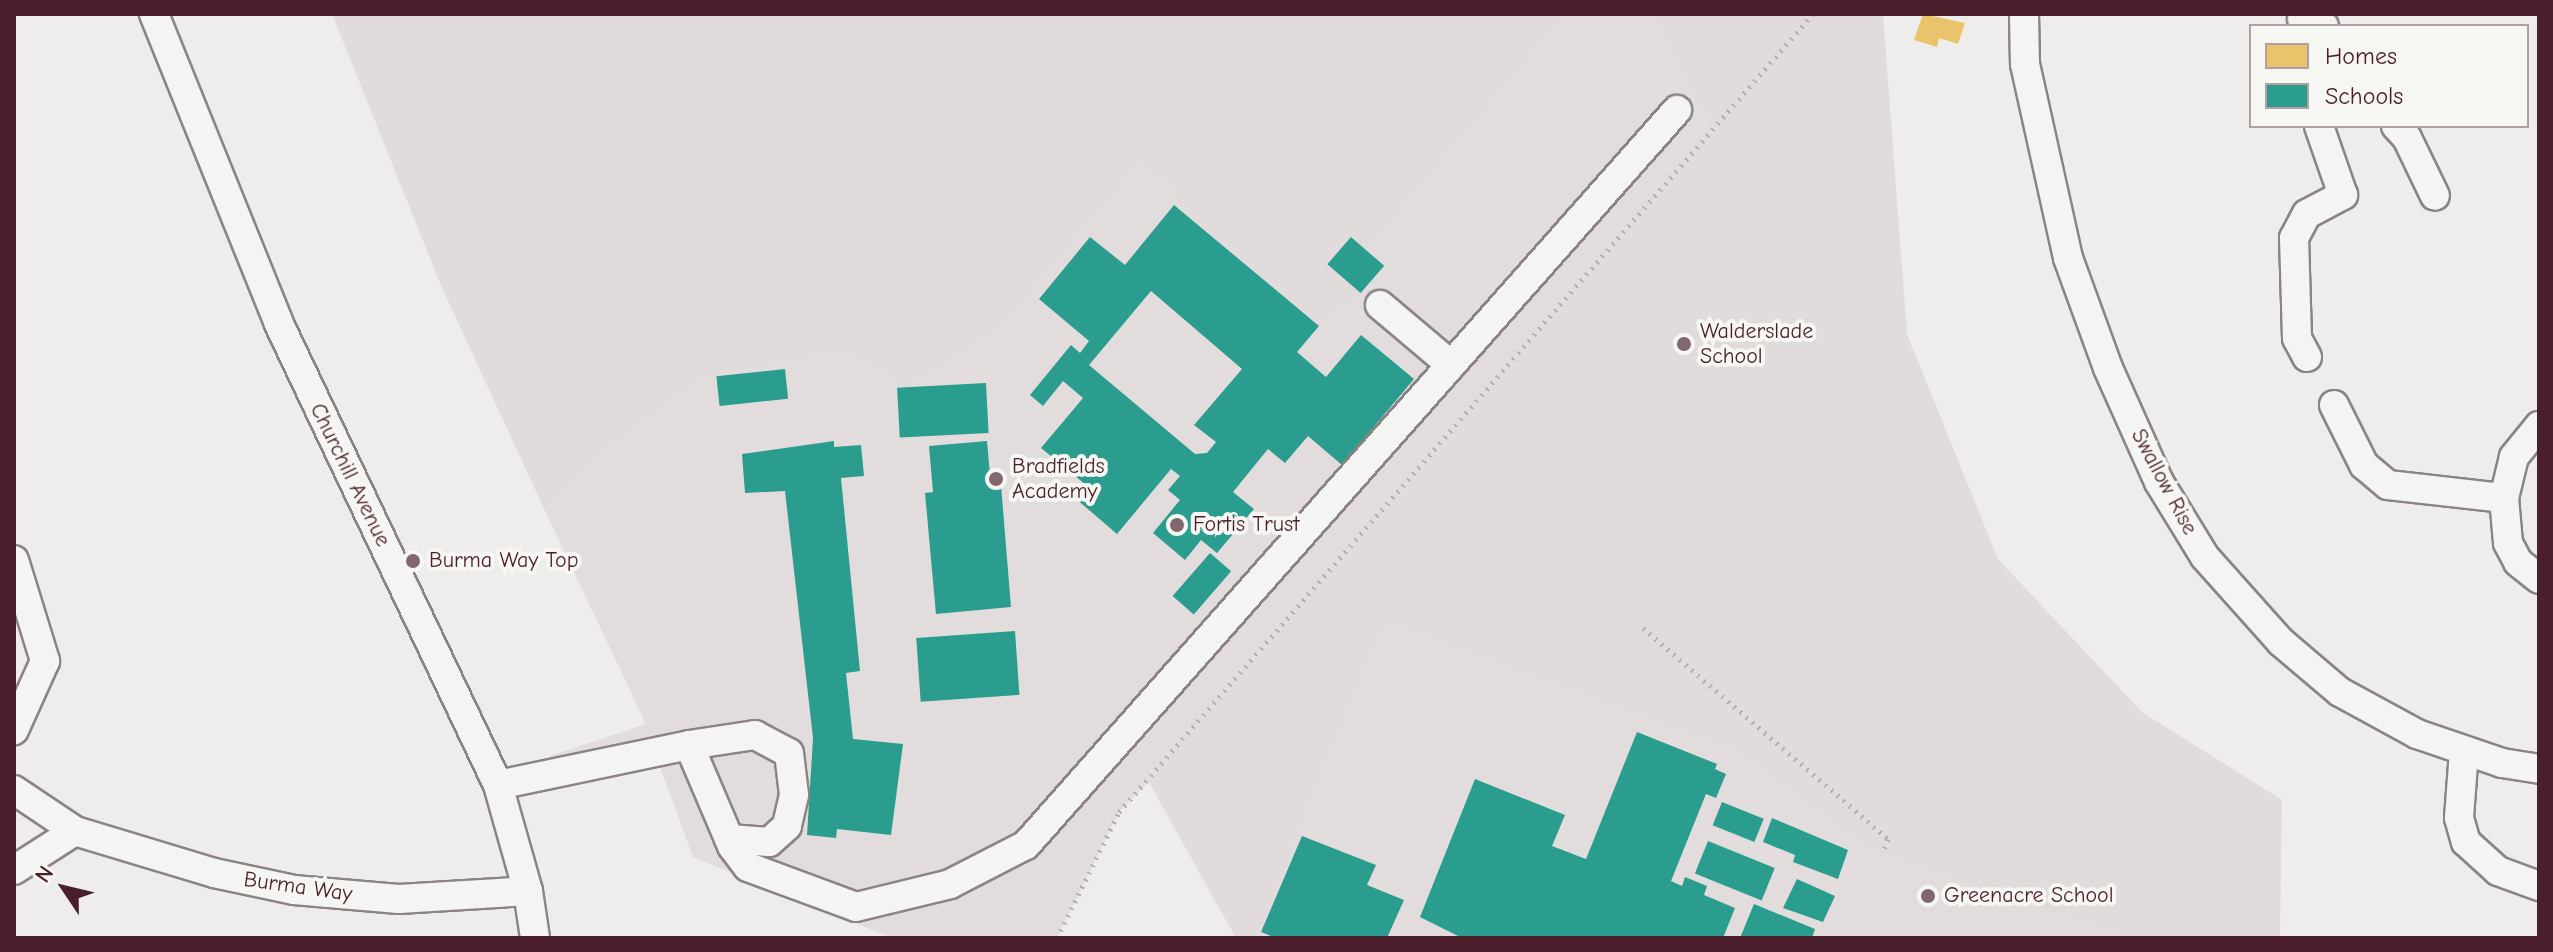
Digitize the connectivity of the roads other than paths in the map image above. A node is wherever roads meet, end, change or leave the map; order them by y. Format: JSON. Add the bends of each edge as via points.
{"nodes":[{"id":1,"x":154,"y":14,"type":"edge"},
{"id":2,"x":2024,"y":14,"type":"edge"},
{"id":3,"x":1677,"y":110,"type":"dead end"},
{"id":4,"x":2320,"y":128,"type":"edge"},
{"id":5,"x":2397,"y":128,"type":"edge"},
{"id":6,"x":2435,"y":196,"type":"dead end"},
{"id":7,"x":1380,"y":305,"type":"dead end"},
{"id":8,"x":2307,"y":357,"type":"dead end"},
{"id":9,"x":1451,"y":365,"type":"junction"},
{"id":10,"x":2334,"y":405,"type":"dead end"},
{"id":11,"x":2539,"y":426,"type":"edge"},
{"id":12,"x":2504,"y":498,"type":"junction"},
{"id":13,"x":14,"y":560,"type":"edge"},
{"id":14,"x":2539,"y":579,"type":"edge"},
{"id":15,"x":14,"y":730,"type":"edge"},
{"id":16,"x":689,"y":745,"type":"junction"},
{"id":17,"x":2464,"y":751,"type":"junction"},
{"id":18,"x":2539,"y":769,"type":"edge"},
{"id":19,"x":498,"y":785,"type":"junction"},
{"id":20,"x":14,"y":790,"type":"edge"},
{"id":21,"x":75,"y":831,"type":"junction"},
{"id":22,"x":729,"y":839,"type":"junction"},
{"id":23,"x":14,"y":870,"type":"edge"},
{"id":24,"x":2539,"y":886,"type":"edge"},
{"id":25,"x":528,"y":891,"type":"junction"},
{"id":26,"x":535,"y":938,"type":"edge"}],
"edges":[{"from":1,"to":19,"type":"street","name":"Churchill Avenue","via":[[279,324]]},
{"from":2,"to":17,"type":"street","name":"Swallow Rise","via":[[2025,64],[2068,258],[2108,368],[2159,482],[2205,557],[2281,642],[2375,714]]},
{"from":3,"to":9,"type":"street"},
{"from":4,"to":8,"type":"street","via":[[2343,195],[2307,214],[2294,238],[2297,338]]},
{"from":5,"to":6,"type":"street"},
{"from":7,"to":9,"type":"street"},
{"from":9,"to":22,"type":"street","via":[[1026,845],[950,884],[856,907],[748,867]]},
{"from":10,"to":12,"type":"street","via":[[2377,478],[2404,490]]},
{"from":11,"to":12,"type":"street","via":[[2514,457]]},
{"from":12,"to":14,"type":"street","via":[[2508,543],[2518,562]]},
{"from":13,"to":15,"type":"street","via":[[45,661]]},
{"from":16,"to":19,"type":"street"},
{"from":16,"to":22,"type":"street"},
{"from":16,"to":22,"type":"street","via":[[755,735],[789,753],[794,795],[787,826],[769,842]]},
{"from":17,"to":18,"type":"street","name":"Swallow Rise"},
{"from":17,"to":24,"type":"street","via":[[2459,809],[2466,842],[2498,871]]},
{"from":19,"to":25,"type":"street","name":"Churchill Avenue"},
{"from":20,"to":21,"type":"street","name":"Burma Way"},
{"from":21,"to":23,"type":"street"},
{"from":21,"to":25,"type":"street","name":"Burma Way","via":[[214,873],[294,890],[399,899]]},
{"from":25,"to":26,"type":"street","name":"Churchill Avenue"}]}
